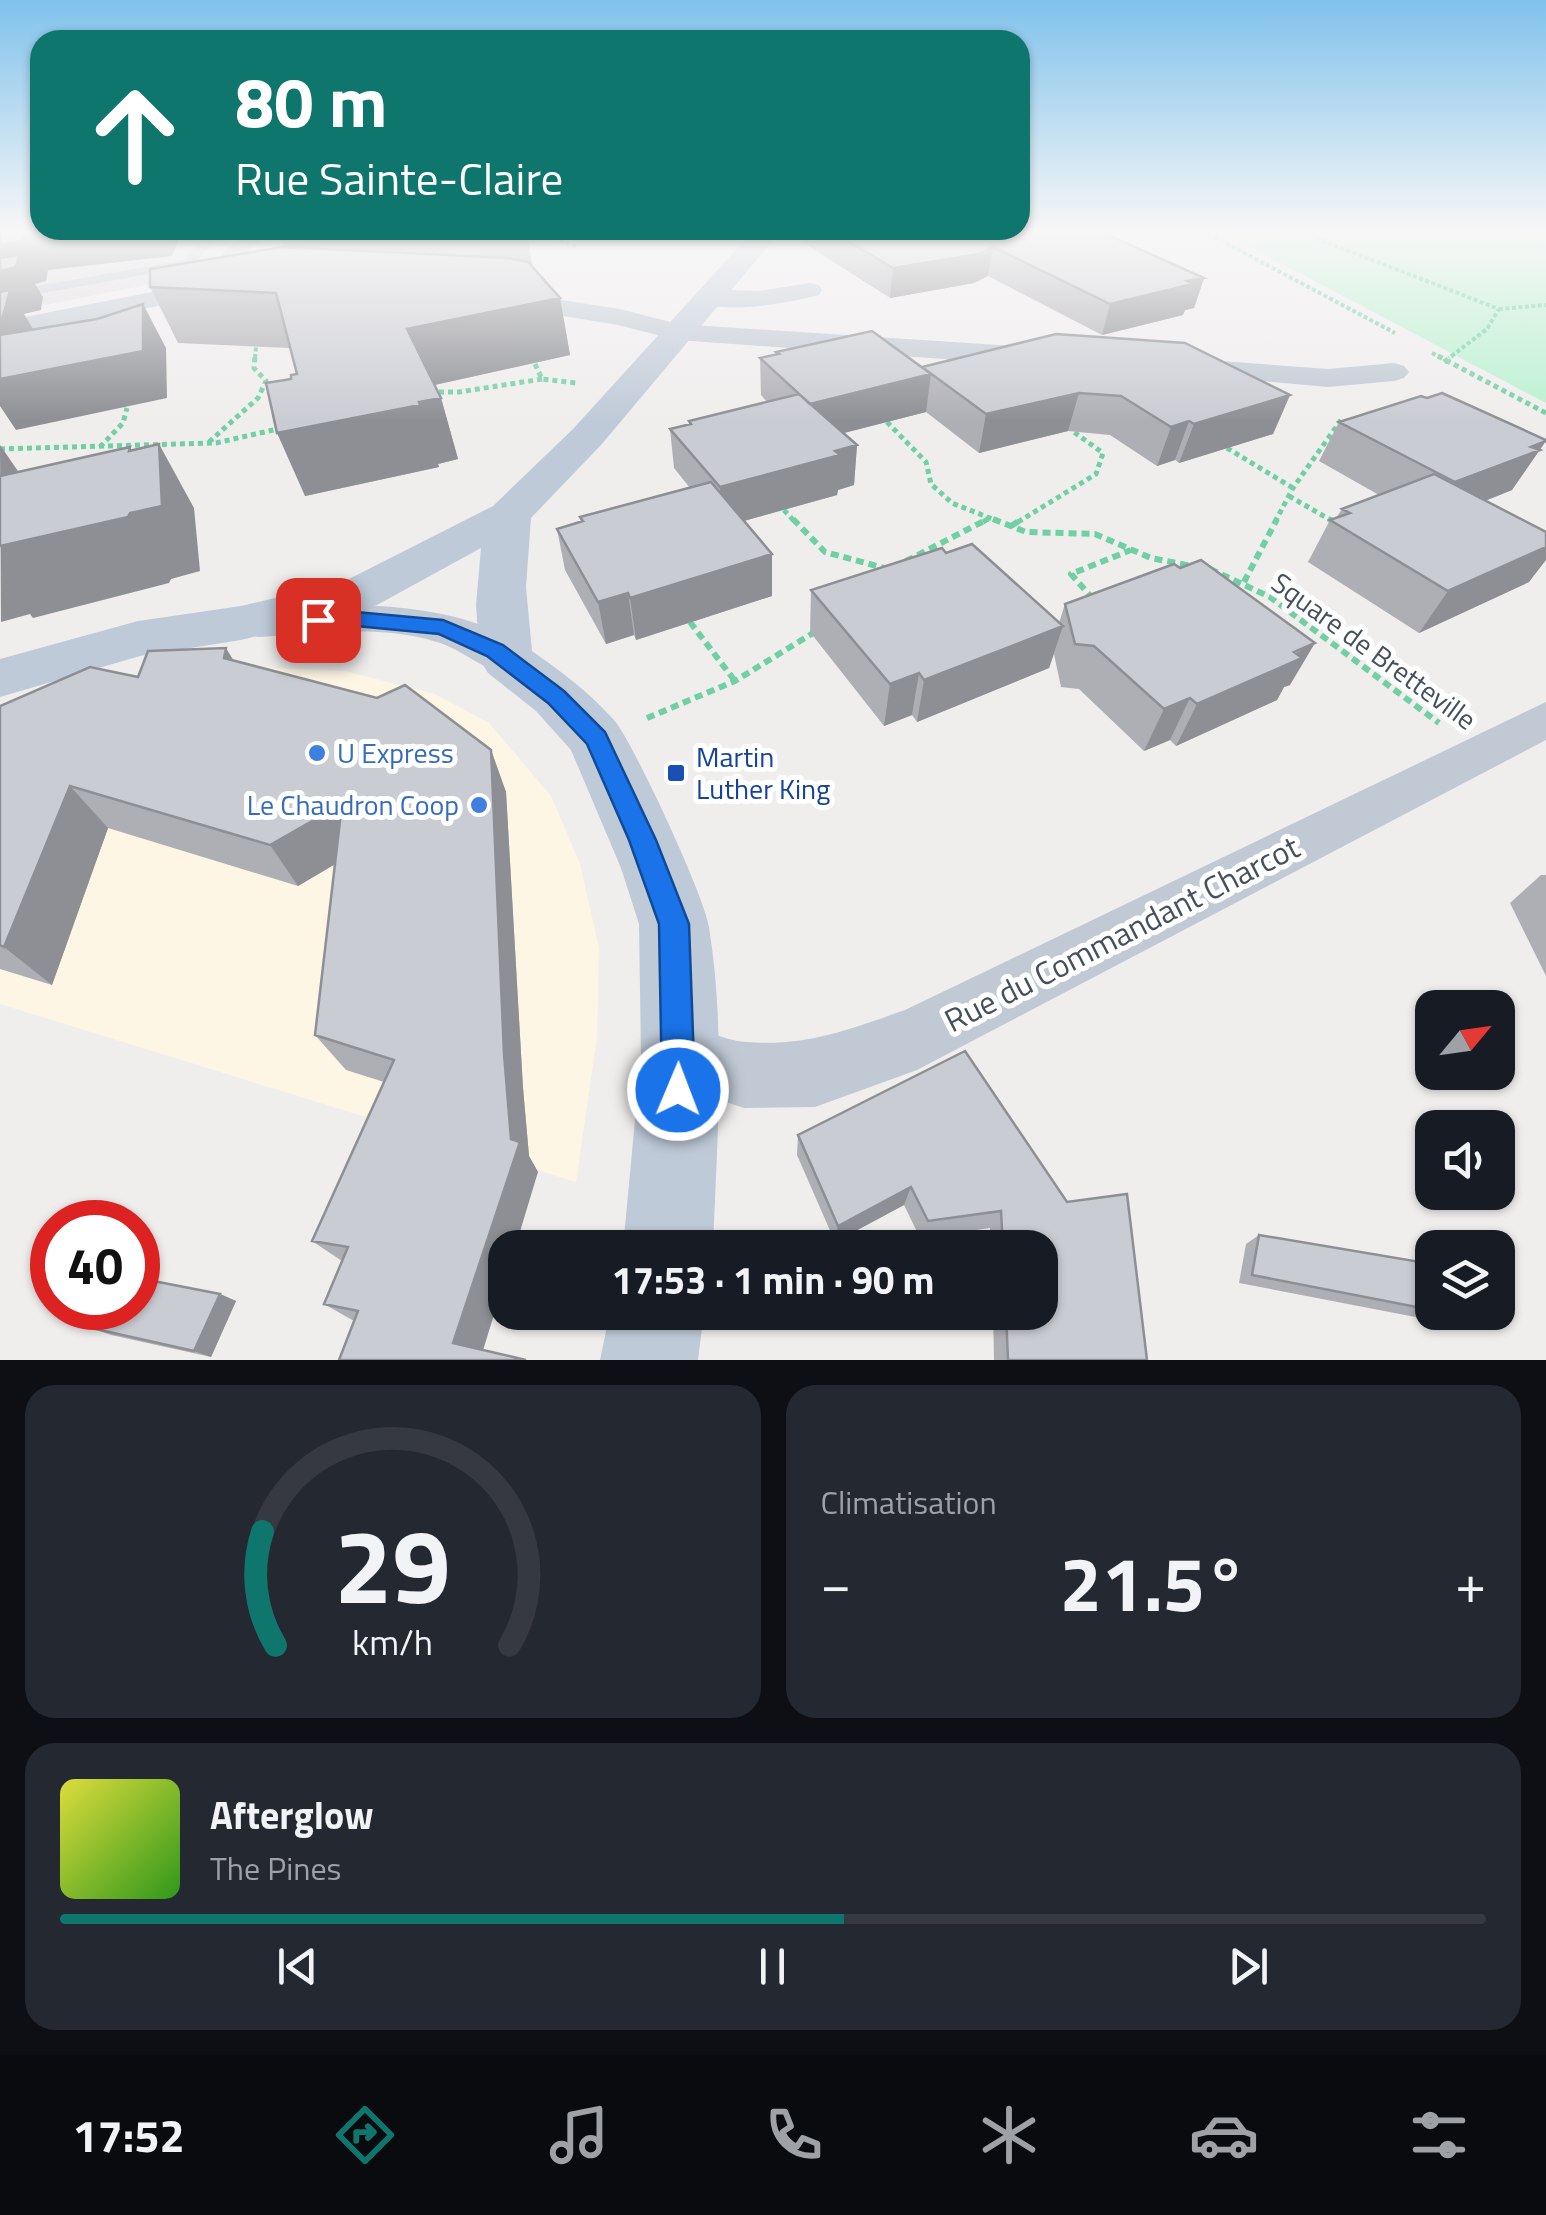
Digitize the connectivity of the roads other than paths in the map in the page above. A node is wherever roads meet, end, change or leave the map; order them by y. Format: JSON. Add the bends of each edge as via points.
{"nodes":[{"id":1,"x":168,"y":294,"type":"edge"},
{"id":2,"x":709,"y":294,"type":"edge"},
{"id":3,"x":784,"y":294,"type":"edge"},
{"id":4,"x":707,"y":297,"type":"junction"},
{"id":5,"x":482,"y":298,"type":"edge"},
{"id":6,"x":0,"y":330,"type":"edge"},
{"id":7,"x":677,"y":332,"type":"junction"},
{"id":8,"x":1062,"y":359,"type":"edge"},
{"id":9,"x":1157,"y":366,"type":"edge"},
{"id":10,"x":1394,"y":372,"type":"dead end"},
{"id":11,"x":509,"y":515,"type":"junction"},
{"id":12,"x":241,"y":623,"type":"junction"},
{"id":13,"x":507,"y":660,"type":"junction"},
{"id":14,"x":0,"y":678,"type":"edge"},
{"id":15,"x":1546,"y":719,"type":"edge"},
{"id":16,"x":680,"y":1056,"type":"junction"},
{"id":17,"x":669,"y":1230,"type":"edge"},
{"id":18,"x":654,"y":1330,"type":"edge"},
{"id":19,"x":650,"y":1360,"type":"edge"}],
"edges":[{"from":1,"to":6,"type":"street"},
{"from":2,"to":4,"type":"street"},
{"from":3,"to":4,"type":"street"},
{"from":4,"to":7,"type":"street"},
{"from":5,"to":7,"type":"street"},
{"from":7,"to":8,"type":"street"},
{"from":7,"to":11,"type":"street","via":[[587,438]]},
{"from":9,"to":10,"type":"street","via":[[1328,378]]},
{"from":11,"to":12,"type":"street","via":[[359,594]]},
{"from":11,"to":13,"type":"street","via":[[499,614]]},
{"from":12,"to":13,"type":"street","via":[[356,619],[443,627]]},
{"from":12,"to":14,"type":"street","via":[[138,639]]},
{"from":13,"to":16,"type":"street","via":[[596,739],[626,800],[674,924]]},
{"from":15,"to":16,"type":"street","name":"Rue du Commandant Charcot","via":[[916,1038],[815,1074],[744,1074]]},
{"from":16,"to":17,"type":"street"},
{"from":18,"to":19,"type":"street"}]}
